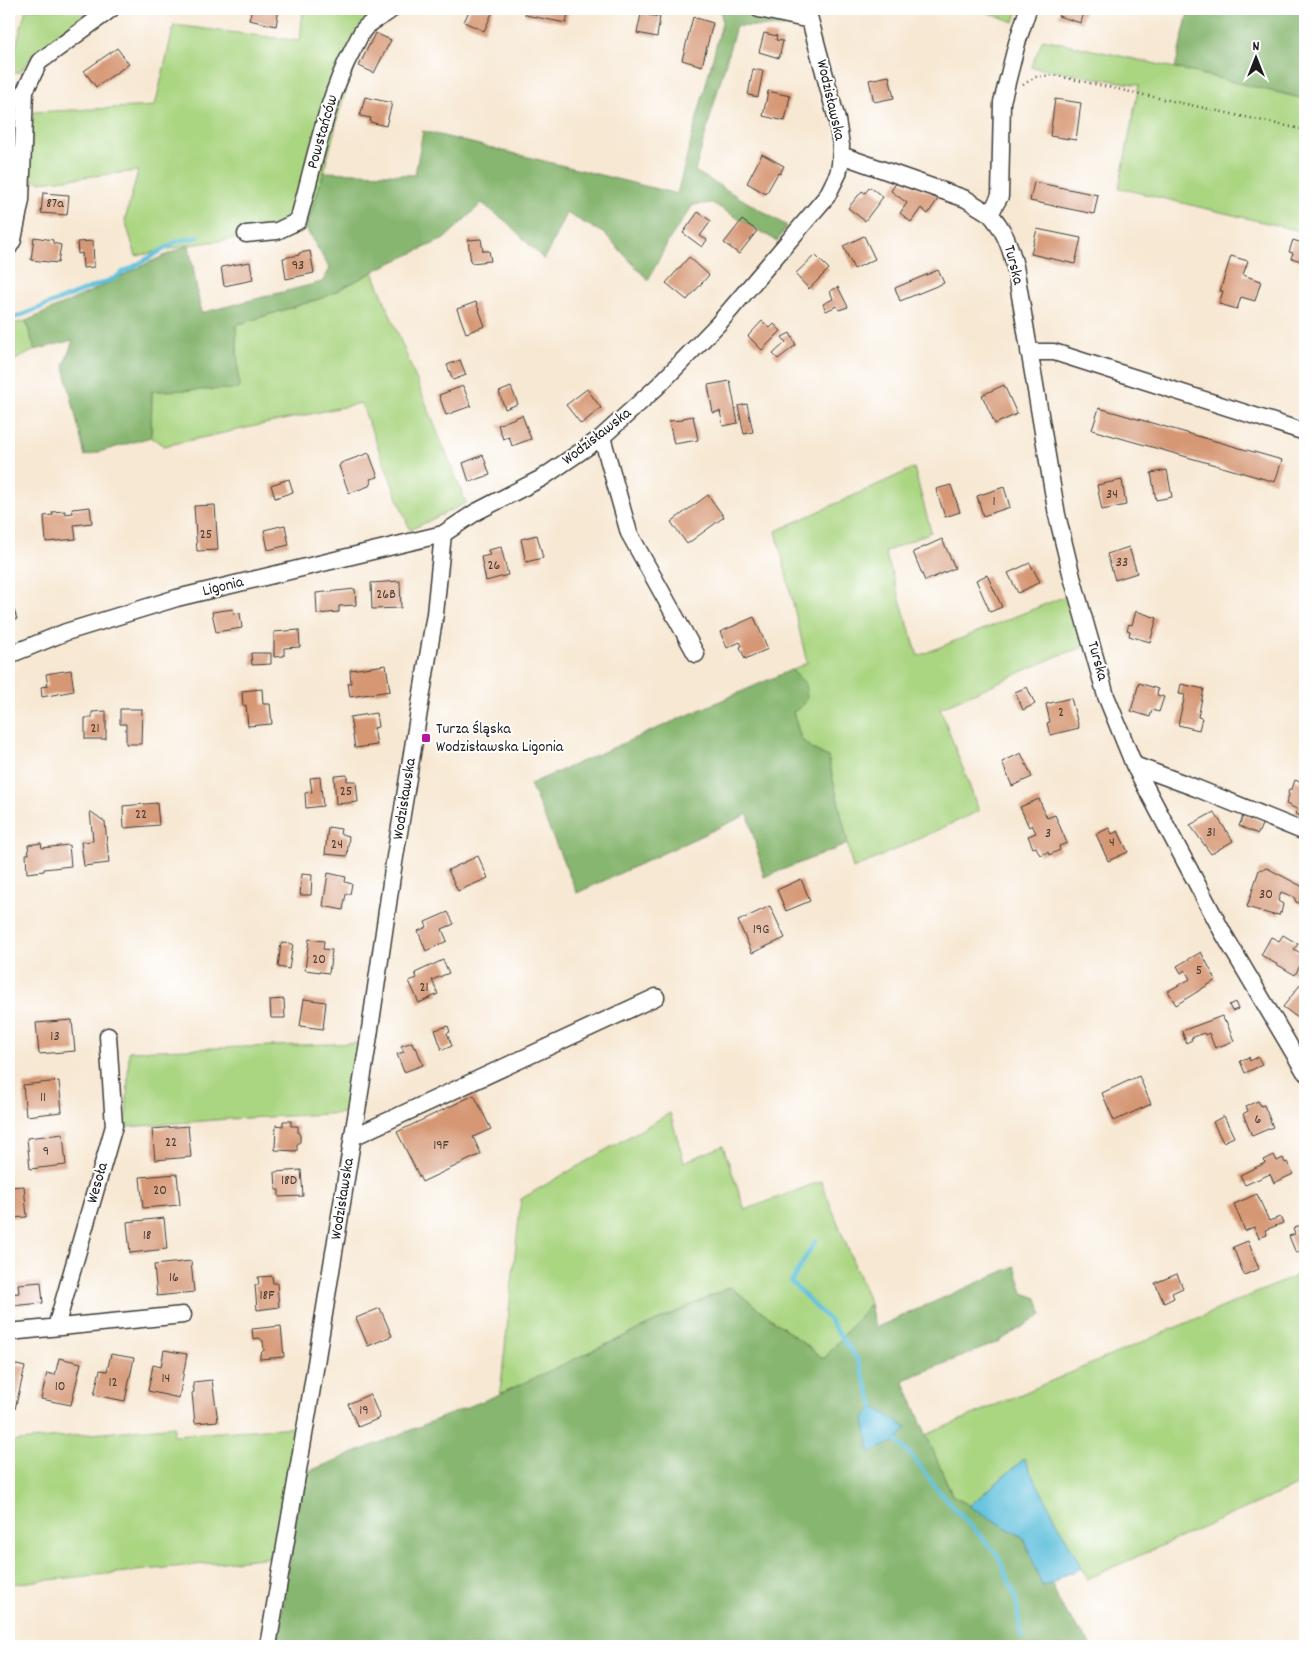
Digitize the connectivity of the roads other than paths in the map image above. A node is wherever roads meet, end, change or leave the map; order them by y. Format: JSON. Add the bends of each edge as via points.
{"nodes":[{"id":1,"x":111,"y":9,"type":"edge"},
{"id":2,"x":392,"y":9,"type":"edge"},
{"id":3,"x":759,"y":9,"type":"edge"},
{"id":4,"x":1028,"y":9,"type":"edge"},
{"id":5,"x":809,"y":14,"type":"edge"},
{"id":6,"x":841,"y":155,"type":"junction"},
{"id":7,"x":990,"y":214,"type":"junction"},
{"id":8,"x":246,"y":234,"type":"dead end"},
{"id":9,"x":9,"y":246,"type":"edge"},
{"id":10,"x":1029,"y":352,"type":"junction"},
{"id":11,"x":1305,"y":432,"type":"edge"},
{"id":12,"x":602,"y":437,"type":"junction"},
{"id":13,"x":443,"y":534,"type":"junction"},
{"id":14,"x":696,"y":654,"type":"dead end"},
{"id":15,"x":9,"y":656,"type":"edge"},
{"id":16,"x":1134,"y":765,"type":"junction"},
{"id":17,"x":1305,"y":832,"type":"edge"},
{"id":18,"x":656,"y":997,"type":"dead end"},
{"id":19,"x":108,"y":1036,"type":"dead end"},
{"id":20,"x":1305,"y":1072,"type":"edge"},
{"id":21,"x":353,"y":1137,"type":"junction"},
{"id":22,"x":183,"y":1315,"type":"dead end"},
{"id":23,"x":56,"y":1327,"type":"junction"},
{"id":24,"x":9,"y":1332,"type":"edge"},
{"id":25,"x":268,"y":1646,"type":"edge"}],
"edges":[{"from":1,"to":9,"type":"street","via":[[39,62],[25,90],[21,200]]},
{"from":2,"to":8,"type":"street","name":"Powstańców","via":[[363,30],[347,61],[332,98],[298,221],[277,231]]},
{"from":3,"to":5,"type":"street"},
{"from":4,"to":7,"type":"street","via":[[1002,102],[1000,196]]},
{"from":5,"to":6,"type":"street","name":"Wodzisławska","via":[[837,120]]},
{"from":6,"to":7,"type":"street","name":"Turska","via":[[966,199]]},
{"from":6,"to":12,"type":"street","name":"Wodzisławska","via":[[834,184],[820,204],[719,323],[658,386]]},
{"from":7,"to":10,"type":"street","name":"Turska","via":[[998,223],[1012,254]]},
{"from":10,"to":11,"type":"street","via":[[1054,352]]},
{"from":10,"to":16,"type":"street","name":"Turska","via":[[1072,577],[1106,696]]},
{"from":12,"to":13,"type":"street","name":"Wodzisławska","via":[[542,478],[476,512]]},
{"from":12,"to":14,"type":"street","via":[[629,533]]},
{"from":13,"to":15,"type":"street","name":"Ligonia","via":[[177,598],[66,632]]},
{"from":13,"to":21,"type":"street","name":"Wodzisławska","via":[[435,614]]},
{"from":16,"to":17,"type":"street"},
{"from":16,"to":20,"type":"street","name":"Turska","via":[[1223,933]]},
{"from":18,"to":21,"type":"street"},
{"from":19,"to":23,"type":"street","name":"Wesoła","via":[[114,1126]]},
{"from":21,"to":25,"type":"street","name":"Wodzisławska"},
{"from":22,"to":23,"type":"street"},
{"from":23,"to":24,"type":"street"}]}
